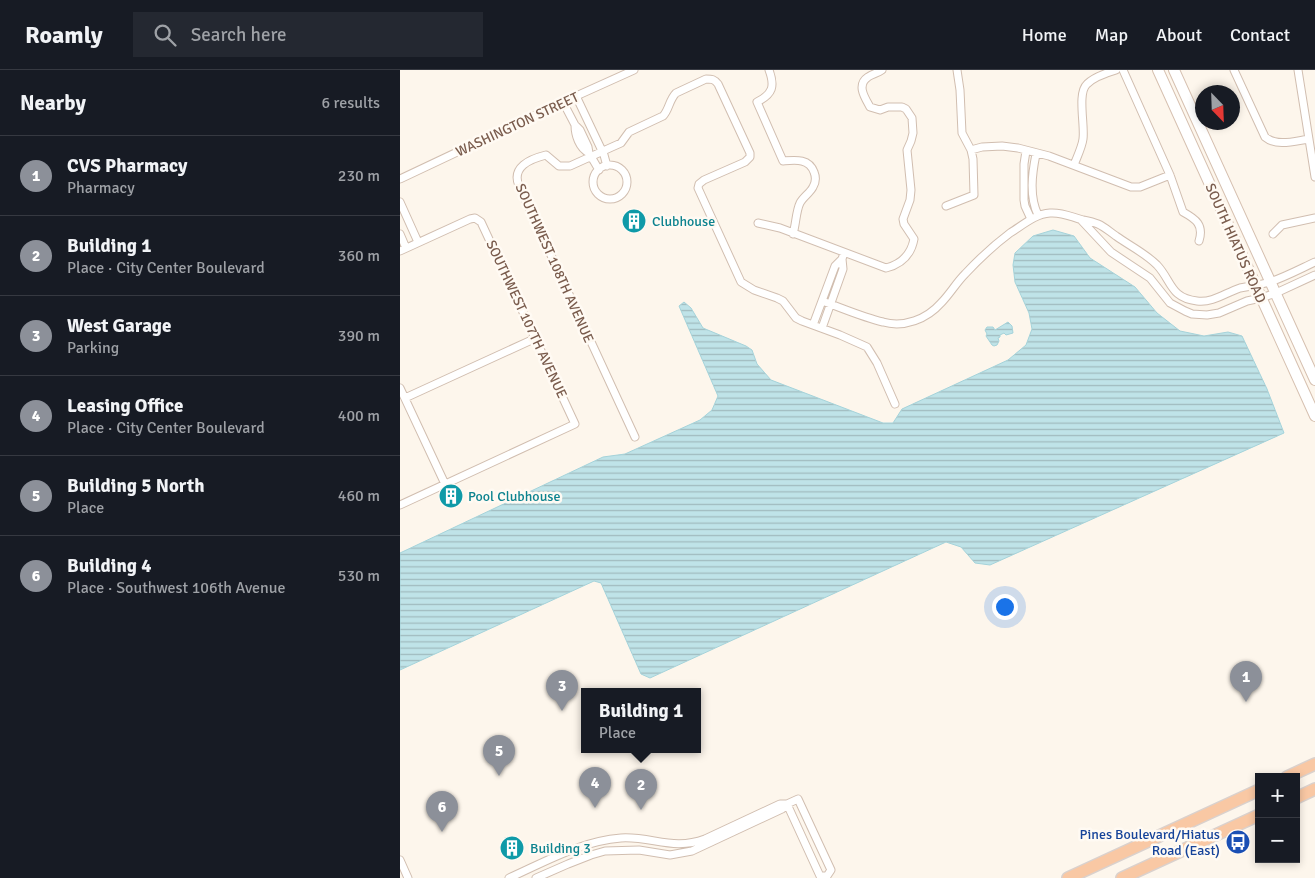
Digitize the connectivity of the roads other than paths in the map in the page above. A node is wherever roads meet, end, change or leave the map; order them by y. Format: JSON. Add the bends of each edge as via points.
{"nodes":[{"id":1,"x":634,"y":70,"type":"edge"},
{"id":2,"x":768,"y":70,"type":"edge"},
{"id":3,"x":882,"y":70,"type":"edge"},
{"id":4,"x":957,"y":70,"type":"edge"},
{"id":5,"x":1116,"y":70,"type":"edge"},
{"id":6,"x":1123,"y":70,"type":"edge"},
{"id":7,"x":1158,"y":70,"type":"edge"},
{"id":8,"x":1174,"y":70,"type":"edge"},
{"id":9,"x":1234,"y":70,"type":"edge"},
{"id":10,"x":1298,"y":70,"type":"edge"},
{"id":11,"x":576,"y":96,"type":"junction"},
{"id":12,"x":563,"y":102,"type":"junction"},
{"id":13,"x":590,"y":125,"type":"junction"},
{"id":14,"x":577,"y":127,"type":"junction"},
{"id":15,"x":1309,"y":139,"type":"junction"},
{"id":16,"x":971,"y":150,"type":"junction"},
{"id":17,"x":1026,"y":151,"type":"junction"},
{"id":18,"x":594,"y":154,"type":"junction"},
{"id":19,"x":1036,"y":154,"type":"junction"},
{"id":20,"x":1074,"y":165,"type":"junction"},
{"id":21,"x":607,"y":166,"type":"junction"},
{"id":22,"x":599,"y":170,"type":"junction"},
{"id":23,"x":1170,"y":175,"type":"junction"},
{"id":24,"x":1315,"y":177,"type":"edge"},
{"id":25,"x":400,"y":179,"type":"edge"},
{"id":26,"x":400,"y":202,"type":"edge"},
{"id":27,"x":946,"y":206,"type":"dead end"},
{"id":28,"x":1038,"y":215,"type":"junction"},
{"id":29,"x":1315,"y":218,"type":"edge"},
{"id":30,"x":1031,"y":219,"type":"junction"},
{"id":31,"x":408,"y":220,"type":"junction"},
{"id":32,"x":1082,"y":220,"type":"junction"},
{"id":33,"x":400,"y":223,"type":"edge"},
{"id":34,"x":758,"y":223,"type":"dead end"},
{"id":35,"x":400,"y":234,"type":"edge"},
{"id":36,"x":793,"y":234,"type":"junction"},
{"id":37,"x":1273,"y":234,"type":"dead end"},
{"id":38,"x":1199,"y":241,"type":"dead end"},
{"id":39,"x":418,"y":242,"type":"junction"},
{"id":40,"x":403,"y":249,"type":"edge"},
{"id":41,"x":843,"y":256,"type":"junction"},
{"id":42,"x":1315,"y":262,"type":"edge"},
{"id":43,"x":1315,"y":275,"type":"edge"},
{"id":44,"x":1271,"y":282,"type":"junction"},
{"id":45,"x":1255,"y":286,"type":"junction"},
{"id":46,"x":1276,"y":293,"type":"junction"},
{"id":47,"x":1261,"y":298,"type":"junction"},
{"id":48,"x":822,"y":301,"type":"junction"},
{"id":49,"x":830,"y":304,"type":"junction"},
{"id":50,"x":813,"y":325,"type":"junction"},
{"id":51,"x":822,"y":328,"type":"junction"},
{"id":52,"x":536,"y":338,"type":"junction"},
{"id":53,"x":1315,"y":380,"type":"edge"},
{"id":54,"x":400,"y":388,"type":"edge"},
{"id":55,"x":405,"y":398,"type":"junction"},
{"id":56,"x":895,"y":404,"type":"dead end"},
{"id":57,"x":1315,"y":416,"type":"edge"},
{"id":58,"x":635,"y":437,"type":"dead end"},
{"id":59,"x":445,"y":484,"type":"junction"},
{"id":60,"x":400,"y":505,"type":"edge"},
{"id":61,"x":1315,"y":764,"type":"edge"},
{"id":62,"x":1296,"y":773,"type":"edge"},
{"id":63,"x":1315,"y":789,"type":"edge"},
{"id":64,"x":1255,"y":792,"type":"edge"},
{"id":65,"x":1300,"y":796,"type":"edge"},
{"id":66,"x":787,"y":804,"type":"junction"},
{"id":67,"x":1255,"y":817,"type":"edge"},
{"id":68,"x":400,"y":860,"type":"edge"},
{"id":69,"x":827,"y":877,"type":"edge"},
{"id":70,"x":408,"y":878,"type":"edge"},
{"id":71,"x":509,"y":878,"type":"edge"},
{"id":72,"x":536,"y":878,"type":"edge"},
{"id":73,"x":1068,"y":878,"type":"edge"},
{"id":74,"x":1122,"y":878,"type":"edge"}],
"edges":[{"from":1,"to":11,"type":"street","name":"WASHINGTON STREET"},
{"from":2,"to":36,"type":"street","via":[[772,87],[764,99],[757,102],[783,161],[808,163],[815,174],[813,188],[799,206]]},
{"from":3,"to":41,"type":"street","via":[[864,80],[862,93],[870,107],[880,110],[902,107],[912,118],[913,133],[907,150],[910,200],[903,219],[914,239],[905,259],[886,268]]},
{"from":4,"to":16,"type":"street","via":[[962,133]]},
{"from":5,"to":20,"type":"street","via":[[1094,79],[1083,88],[1083,139]]},
{"from":6,"to":23,"type":"street"},
{"from":7,"to":45,"type":"main road","name":"SOUTH HIATUS ROAD"},
{"from":8,"to":44,"type":"main road","name":"SOUTH HIATUS ROAD"},
{"from":9,"to":15,"type":"street","via":[[1265,137],[1276,143]]},
{"from":10,"to":15,"type":"street"},
{"from":11,"to":12,"type":"street","name":"WASHINGTON STREET"},
{"from":11,"to":13,"type":"street"},
{"from":12,"to":14,"type":"street"},
{"from":12,"to":25,"type":"street","name":"WASHINGTON STREET"},
{"from":13,"to":14,"type":"street"},
{"from":13,"to":18,"type":"street"},
{"from":14,"to":18,"type":"street","via":[[575,132],[583,150]]},
{"from":15,"to":24,"type":"street"},
{"from":16,"to":17,"type":"street","via":[[1002,146]]},
{"from":16,"to":27,"type":"street","via":[[974,194]]},
{"from":17,"to":19,"type":"street"},
{"from":17,"to":30,"type":"street","via":[[1024,200]]},
{"from":18,"to":21,"type":"street"},
{"from":18,"to":22,"type":"street"},
{"from":18,"to":50,"type":"street","via":[[621,142],[629,132],[663,116],[676,93],[706,79],[715,80],[750,156],[745,162],[704,180],[698,188],[741,282],[778,298],[796,318]]},
{"from":18,"to":58,"type":"street","name":"SOUTHWEST 108TH AVENUE","via":[[565,166],[559,166],[546,155],[541,156],[520,167],[517,182]]},
{"from":19,"to":20,"type":"street"},
{"from":19,"to":28,"type":"street","via":[[1033,195]]},
{"from":20,"to":23,"type":"street","via":[[1131,187],[1140,187]]},
{"from":21,"to":22,"type":"street"},
{"from":21,"to":22,"type":"street","via":[[618,167],[626,176],[626,187],[615,199],[604,198],[595,191],[593,180]]},
{"from":23,"to":38,"type":"street","via":[[1183,212],[1200,226]]},
{"from":26,"to":31,"type":"street"},
{"from":28,"to":30,"type":"street"},
{"from":28,"to":32,"type":"street","via":[[1058,212]]},
{"from":29,"to":37,"type":"street","via":[[1282,225]]},
{"from":30,"to":49,"type":"street","via":[[983,255],[932,312],[919,319],[902,323],[883,322]]},
{"from":31,"to":33,"type":"street"},
{"from":31,"to":39,"type":"street"},
{"from":32,"to":45,"type":"street","via":[[1100,225],[1142,252],[1157,265],[1170,286],[1188,299],[1212,300],[1239,288]]},
{"from":32,"to":47,"type":"street","via":[[1105,247],[1150,278],[1170,303],[1185,311],[1213,314]]},
{"from":34,"to":36,"type":"street"},
{"from":35,"to":40,"type":"street"},
{"from":36,"to":41,"type":"street"},
{"from":39,"to":40,"type":"street"},
{"from":39,"to":52,"type":"street","name":"SOUTHWEST 107TH AVENUE","via":[[467,220],[475,218],[482,222]]},
{"from":41,"to":48,"type":"street","via":[[835,266]]},
{"from":41,"to":49,"type":"street","via":[[844,269]]},
{"from":42,"to":44,"type":"street"},
{"from":43,"to":46,"type":"street"},
{"from":44,"to":45,"type":"street"},
{"from":44,"to":46,"type":"main road","name":"SOUTH HIATUS ROAD"},
{"from":45,"to":47,"type":"main road","name":"SOUTH HIATUS ROAD"},
{"from":46,"to":47,"type":"street"},
{"from":46,"to":53,"type":"main road","name":"SOUTH HIATUS ROAD"},
{"from":47,"to":57,"type":"main road","name":"SOUTH HIATUS ROAD"},
{"from":48,"to":49,"type":"street"},
{"from":48,"to":50,"type":"street"},
{"from":49,"to":51,"type":"street"},
{"from":50,"to":51,"type":"street"},
{"from":51,"to":56,"type":"street","via":[[867,347]]},
{"from":52,"to":55,"type":"street"},
{"from":52,"to":59,"type":"street","name":"SOUTHWEST 107TH AVENUE","via":[[575,424]]},
{"from":54,"to":55,"type":"street"},
{"from":55,"to":59,"type":"street"},
{"from":59,"to":60,"type":"street"},
{"from":61,"to":62,"type":"highway"},
{"from":63,"to":65,"type":"highway"},
{"from":64,"to":73,"type":"highway"},
{"from":66,"to":69,"type":"street","via":[[820,876]]},
{"from":66,"to":69,"type":"street","via":[[798,800],[831,870]]},
{"from":66,"to":71,"type":"street","via":[[780,804],[693,843],[669,844],[634,838],[603,841],[562,854]]},
{"from":66,"to":72,"type":"street","via":[[782,810],[692,851],[670,855],[639,850],[605,852]]},
{"from":67,"to":74,"type":"highway"},
{"from":68,"to":70,"type":"street"}]}
